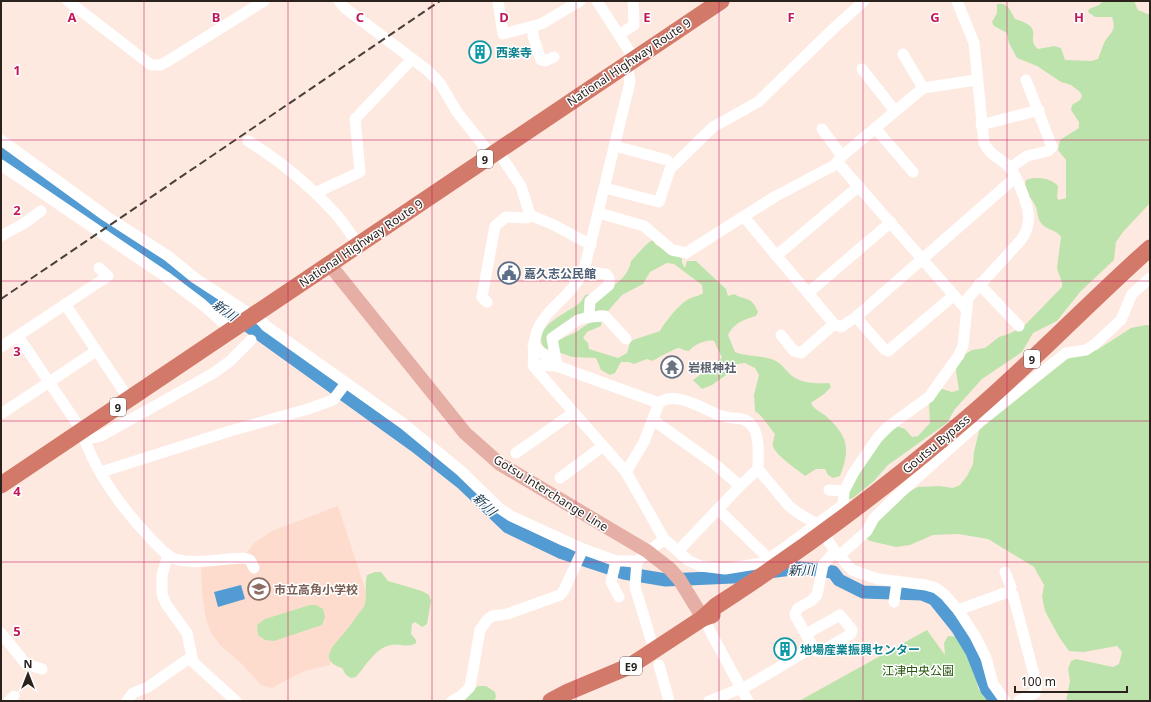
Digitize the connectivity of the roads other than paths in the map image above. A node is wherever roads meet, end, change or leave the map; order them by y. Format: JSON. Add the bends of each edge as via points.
{"nodes":[{"id":1,"x":68,"y":1,"type":"edge"},
{"id":2,"x":264,"y":1,"type":"edge"},
{"id":3,"x":339,"y":1,"type":"edge"},
{"id":4,"x":498,"y":1,"type":"edge"},
{"id":5,"x":580,"y":1,"type":"edge"},
{"id":6,"x":597,"y":1,"type":"edge"},
{"id":7,"x":633,"y":1,"type":"edge"},
{"id":8,"x":721,"y":1,"type":"edge"},
{"id":9,"x":864,"y":1,"type":"edge"},
{"id":10,"x":957,"y":1,"type":"edge"},
{"id":11,"x":533,"y":26,"type":"junction"},
{"id":12,"x":619,"y":35,"type":"junction"},
{"id":13,"x":903,"y":54,"type":"dead end"},
{"id":14,"x":554,"y":57,"type":"dead end"},
{"id":15,"x":412,"y":58,"type":"junction"},
{"id":16,"x":631,"y":62,"type":"junction"},
{"id":17,"x":862,"y":69,"type":"dead end"},
{"id":18,"x":976,"y":80,"type":"junction"},
{"id":19,"x":1026,"y":80,"type":"dead end"},
{"id":20,"x":923,"y":88,"type":"junction"},
{"id":21,"x":1039,"y":110,"type":"junction"},
{"id":22,"x":895,"y":111,"type":"junction"},
{"id":23,"x":981,"y":125,"type":"junction"},
{"id":24,"x":875,"y":128,"type":"junction"},
{"id":25,"x":822,"y":129,"type":"dead end"},
{"id":26,"x":1,"y":140,"type":"edge"},
{"id":27,"x":248,"y":140,"type":"dead end"},
{"id":28,"x":615,"y":146,"type":"junction"},
{"id":29,"x":494,"y":152,"type":"junction"},
{"id":30,"x":667,"y":160,"type":"dead end"},
{"id":31,"x":840,"y":160,"type":"junction"},
{"id":32,"x":1,"y":164,"type":"edge"},
{"id":33,"x":913,"y":172,"type":"dead end"},
{"id":34,"x":1013,"y":173,"type":"junction"},
{"id":35,"x":859,"y":186,"type":"junction"},
{"id":36,"x":605,"y":188,"type":"junction"},
{"id":37,"x":315,"y":193,"type":"junction"},
{"id":38,"x":41,"y":211,"type":"dead end"},
{"id":39,"x":599,"y":213,"type":"junction"},
{"id":40,"x":530,"y":215,"type":"junction"},
{"id":41,"x":744,"y":217,"type":"junction"},
{"id":42,"x":891,"y":222,"type":"junction"},
{"id":43,"x":1,"y":236,"type":"edge"},
{"id":44,"x":1150,"y":237,"type":"edge"},
{"id":45,"x":359,"y":245,"type":"junction"},
{"id":46,"x":591,"y":245,"type":"junction"},
{"id":47,"x":1150,"y":248,"type":"edge"},
{"id":48,"x":776,"y":256,"type":"junction"},
{"id":49,"x":1150,"y":256,"type":"edge"},
{"id":50,"x":922,"y":258,"type":"junction"},
{"id":51,"x":330,"y":265,"type":"junction"},
{"id":52,"x":99,"y":268,"type":"dead end"},
{"id":53,"x":1120,"y":274,"type":"junction"},
{"id":54,"x":582,"y":275,"type":"junction"},
{"id":55,"x":1150,"y":278,"type":"edge"},
{"id":56,"x":979,"y":284,"type":"junction"},
{"id":57,"x":808,"y":293,"type":"junction"},
{"id":58,"x":953,"y":296,"type":"junction"},
{"id":59,"x":487,"y":302,"type":"dead end"},
{"id":60,"x":65,"y":304,"type":"junction"},
{"id":61,"x":966,"y":309,"type":"junction"},
{"id":62,"x":252,"y":316,"type":"junction"},
{"id":63,"x":589,"y":316,"type":"junction"},
{"id":64,"x":856,"y":316,"type":"junction"},
{"id":65,"x":834,"y":324,"type":"junction"},
{"id":66,"x":1018,"y":326,"type":"dead end"},
{"id":67,"x":233,"y":329,"type":"junction"},
{"id":68,"x":18,"y":336,"type":"junction"},
{"id":69,"x":781,"y":336,"type":"dead end"},
{"id":70,"x":251,"y":340,"type":"dead end"},
{"id":71,"x":626,"y":340,"type":"dead end"},
{"id":72,"x":533,"y":345,"type":"junction"},
{"id":73,"x":1,"y":347,"type":"edge"},
{"id":74,"x":96,"y":351,"type":"junction"},
{"id":75,"x":533,"y":365,"type":"junction"},
{"id":76,"x":557,"y":366,"type":"junction"},
{"id":77,"x":49,"y":382,"type":"junction"},
{"id":78,"x":345,"y":385,"type":"junction"},
{"id":79,"x":129,"y":399,"type":"junction"},
{"id":80,"x":659,"y":404,"type":"junction"},
{"id":81,"x":573,"y":413,"type":"junction"},
{"id":82,"x":1,"y":414,"type":"edge"},
{"id":83,"x":653,"y":420,"type":"junction"},
{"id":84,"x":83,"y":435,"type":"junction"},
{"id":85,"x":603,"y":446,"type":"junction"},
{"id":86,"x":516,"y":453,"type":"dead end"},
{"id":87,"x":758,"y":469,"type":"junction"},
{"id":88,"x":101,"y":472,"type":"junction"},
{"id":89,"x":626,"y":472,"type":"junction"},
{"id":90,"x":560,"y":478,"type":"dead end"},
{"id":91,"x":1,"y":486,"type":"edge"},
{"id":92,"x":740,"y":486,"type":"junction"},
{"id":93,"x":829,"y":490,"type":"dead end"},
{"id":94,"x":844,"y":491,"type":"junction"},
{"id":95,"x":718,"y":509,"type":"junction"},
{"id":96,"x":817,"y":524,"type":"junction"},
{"id":97,"x":664,"y":538,"type":"junction"},
{"id":98,"x":582,"y":550,"type":"junction"},
{"id":99,"x":647,"y":551,"type":"junction"},
{"id":100,"x":678,"y":551,"type":"junction"},
{"id":101,"x":837,"y":554,"type":"junction"},
{"id":102,"x":168,"y":556,"type":"junction"},
{"id":103,"x":768,"y":559,"type":"junction"},
{"id":104,"x":616,"y":562,"type":"junction"},
{"id":105,"x":637,"y":564,"type":"junction"},
{"id":106,"x":254,"y":568,"type":"dead end"},
{"id":107,"x":1005,"y":572,"type":"dead end"},
{"id":108,"x":1009,"y":593,"type":"junction"},
{"id":109,"x":619,"y":597,"type":"dead end"},
{"id":110,"x":958,"y":610,"type":"junction"},
{"id":111,"x":703,"y":618,"type":"junction"},
{"id":112,"x":1,"y":633,"type":"edge"},
{"id":113,"x":806,"y":634,"type":"junction"},
{"id":114,"x":651,"y":640,"type":"dead end"},
{"id":115,"x":813,"y":647,"type":"junction"},
{"id":116,"x":191,"y":657,"type":"junction"},
{"id":117,"x":659,"y":666,"type":"dead end"},
{"id":118,"x":42,"y":669,"type":"dead end"},
{"id":119,"x":740,"y":689,"type":"junction"},
{"id":120,"x":127,"y":701,"type":"edge"},
{"id":121,"x":236,"y":701,"type":"edge"},
{"id":122,"x":452,"y":701,"type":"edge"},
{"id":123,"x":551,"y":701,"type":"edge"},
{"id":124,"x":669,"y":701,"type":"edge"},
{"id":125,"x":709,"y":701,"type":"edge"},
{"id":126,"x":748,"y":701,"type":"edge"},
{"id":127,"x":1005,"y":701,"type":"edge"},
{"id":128,"x":1019,"y":701,"type":"edge"}],
"edges":[{"from":1,"to":2,"type":"street","via":[[146,62],[160,65]]},
{"from":3,"to":15,"type":"street"},
{"from":4,"to":11,"type":"street","via":[[503,34]]},
{"from":5,"to":11,"type":"street"},
{"from":6,"to":12,"type":"street"},
{"from":7,"to":12,"type":"street","via":[[634,25]]},
{"from":8,"to":16,"type":"highway","name":"National Highway Route 9","number":"9"},
{"from":9,"to":36,"type":"street","via":[[758,102],[713,127],[670,168],[659,202]]},
{"from":10,"to":18,"type":"street","via":[[974,43]]},
{"from":11,"to":14,"type":"street","via":[[533,36],[541,60]]},
{"from":12,"to":16,"type":"street"},
{"from":13,"to":20,"type":"street"},
{"from":15,"to":29,"type":"street","via":[[440,83],[457,112]]},
{"from":15,"to":37,"type":"street","via":[[355,119],[360,172]]},
{"from":16,"to":28,"type":"street","via":[[630,82]]},
{"from":16,"to":29,"type":"highway","name":"National Highway Route 9","number":"9"},
{"from":17,"to":22,"type":"street"},
{"from":18,"to":20,"type":"street"},
{"from":18,"to":23,"type":"street"},
{"from":19,"to":21,"type":"street"},
{"from":20,"to":22,"type":"street"},
{"from":21,"to":23,"type":"street"},
{"from":21,"to":34,"type":"street","via":[[1051,148],[1027,156]]},
{"from":22,"to":24,"type":"street"},
{"from":23,"to":34,"type":"street","via":[[985,147]]},
{"from":24,"to":31,"type":"street"},
{"from":24,"to":33,"type":"street"},
{"from":25,"to":31,"type":"street"},
{"from":26,"to":62,"type":"street"},
{"from":27,"to":37,"type":"street"},
{"from":28,"to":30,"type":"street"},
{"from":28,"to":36,"type":"street"},
{"from":29,"to":40,"type":"street","via":[[521,186]]},
{"from":29,"to":45,"type":"highway","name":"National Highway Route 9","number":"9"},
{"from":31,"to":35,"type":"street"},
{"from":31,"to":41,"type":"street"},
{"from":32,"to":67,"type":"street","via":[[166,277]]},
{"from":34,"to":50,"type":"street"},
{"from":34,"to":56,"type":"street","via":[[1028,208],[1027,230],[1021,240]]},
{"from":35,"to":42,"type":"street"},
{"from":35,"to":48,"type":"street"},
{"from":36,"to":39,"type":"street"},
{"from":37,"to":45,"type":"street","via":[[334,212]]},
{"from":38,"to":43,"type":"street"},
{"from":39,"to":41,"type":"street","via":[[644,226],[672,250],[684,254]]},
{"from":39,"to":46,"type":"street"},
{"from":40,"to":46,"type":"street"},
{"from":40,"to":59,"type":"street","via":[[528,218],[506,218],[495,226],[482,297]]},
{"from":41,"to":48,"type":"street"},
{"from":42,"to":50,"type":"street"},
{"from":42,"to":57,"type":"street"},
{"from":44,"to":53,"type":"highway","number":"9"},
{"from":45,"to":51,"type":"highway","name":"National Highway Route 9","number":"9"},
{"from":46,"to":54,"type":"street"},
{"from":47,"to":53,"type":"highway","name":"Goutsu Bypass","number":"9"},
{"from":48,"to":57,"type":"street"},
{"from":49,"to":53,"type":"highway","number":"9"},
{"from":50,"to":58,"type":"street"},
{"from":50,"to":64,"type":"street"},
{"from":51,"to":62,"type":"highway","name":"National Highway Route 9","number":"9"},
{"from":51,"to":99,"type":"main road","name":"Gotsu Interchange Line","via":[[441,404],[481,447],[500,464]]},
{"from":52,"to":60,"type":"street","via":[[108,276]]},
{"from":53,"to":111,"type":"highway","name":"Goutsu Bypass","number":"9","via":[[973,413],[864,506],[749,590],[716,606]]},
{"from":54,"to":63,"type":"street","via":[[601,273],[606,274],[609,280],[609,285],[590,301]]},
{"from":54,"to":72,"type":"street","via":[[579,282],[542,319]]},
{"from":55,"to":101,"type":"street","via":[[1132,294],[1121,320],[1095,344],[1086,350],[1066,353],[981,421],[874,518],[867,531]]},
{"from":56,"to":61,"type":"street","via":[[968,298]]},
{"from":56,"to":66,"type":"street"},
{"from":57,"to":65,"type":"street"},
{"from":58,"to":61,"type":"street"},
{"from":58,"to":64,"type":"street","via":[[888,350],[884,349]]},
{"from":60,"to":68,"type":"street"},
{"from":60,"to":74,"type":"street"},
{"from":61,"to":94,"type":"street","via":[[963,346],[959,355],[929,397],[878,437]]},
{"from":62,"to":67,"type":"highway","name":"National Highway Route 9","number":"9"},
{"from":62,"to":78,"type":"street"},
{"from":63,"to":71,"type":"street","via":[[605,316]]},
{"from":63,"to":76,"type":"street","via":[[578,320],[552,338]]},
{"from":64,"to":65,"type":"street","via":[[843,326],[838,327]]},
{"from":65,"to":69,"type":"street","via":[[801,353],[794,351]]},
{"from":67,"to":79,"type":"highway","name":"National Highway Route 9","number":"9"},
{"from":68,"to":73,"type":"street"},
{"from":68,"to":77,"type":"street"},
{"from":70,"to":84,"type":"street","via":[[212,374],[101,436]]},
{"from":72,"to":75,"type":"street"},
{"from":72,"to":76,"type":"street"},
{"from":74,"to":77,"type":"street"},
{"from":74,"to":79,"type":"street"},
{"from":75,"to":76,"type":"street"},
{"from":75,"to":81,"type":"street"},
{"from":76,"to":80,"type":"street"},
{"from":77,"to":82,"type":"street"},
{"from":77,"to":84,"type":"street"},
{"from":78,"to":88,"type":"street","via":[[335,398],[308,409]]},
{"from":78,"to":98,"type":"street","via":[[427,443],[511,516]]},
{"from":79,"to":84,"type":"highway","name":"National Highway Route 9","number":"9"},
{"from":80,"to":83,"type":"street"},
{"from":80,"to":87,"type":"street","via":[[665,400],[694,402],[723,416],[739,417],[747,421],[756,436]]},
{"from":81,"to":85,"type":"street"},
{"from":81,"to":86,"type":"street"},
{"from":83,"to":89,"type":"street","via":[[644,442]]},
{"from":83,"to":92,"type":"street","via":[[716,465]]},
{"from":84,"to":88,"type":"street","via":[[86,447]]},
{"from":84,"to":91,"type":"highway","name":"National Highway Route 9","number":"9"},
{"from":85,"to":89,"type":"street"},
{"from":85,"to":90,"type":"street"},
{"from":87,"to":92,"type":"street"},
{"from":87,"to":96,"type":"street","via":[[793,510]]},
{"from":88,"to":102,"type":"street","via":[[130,517]]},
{"from":89,"to":97,"type":"street"},
{"from":92,"to":95,"type":"street"},
{"from":93,"to":94,"type":"street"},
{"from":94,"to":96,"type":"street","via":[[843,505]]},
{"from":95,"to":100,"type":"street"},
{"from":95,"to":103,"type":"street"},
{"from":96,"to":101,"type":"street"},
{"from":96,"to":103,"type":"street"},
{"from":97,"to":99,"type":"street"},
{"from":97,"to":100,"type":"street"},
{"from":98,"to":104,"type":"street"},
{"from":98,"to":122,"type":"street","via":[[560,595],[507,614],[492,616],[487,620],[480,630],[470,687]]},
{"from":99,"to":105,"type":"street"},
{"from":99,"to":111,"type":"main road","name":"Gotsu Interchange Line","via":[[670,569]]},
{"from":100,"to":103,"type":"street","via":[[689,561],[715,569],[753,565]]},
{"from":101,"to":110,"type":"street","via":[[846,566],[859,574],[873,578],[895,592],[926,585],[936,588]]},
{"from":101,"to":113,"type":"street","via":[[823,565],[817,595],[795,612]]},
{"from":102,"to":106,"type":"street","via":[[189,561],[245,558],[250,560]]},
{"from":102,"to":116,"type":"street","via":[[162,575],[162,594],[166,604],[187,633]]},
{"from":104,"to":105,"type":"street"},
{"from":104,"to":109,"type":"street","via":[[612,584]]},
{"from":105,"to":114,"type":"street","via":[[636,592]]},
{"from":107,"to":108,"type":"street","via":[[1011,587]]},
{"from":108,"to":110,"type":"street"},
{"from":108,"to":128,"type":"street","via":[[1014,596],[1037,686],[1035,693]]},
{"from":110,"to":127,"type":"street","via":[[975,636],[986,658],[993,684]]},
{"from":111,"to":119,"type":"street"},
{"from":111,"to":123,"type":"highway","number":"E9","via":[[630,666]]},
{"from":112,"to":118,"type":"street","via":[[26,664]]},
{"from":113,"to":115,"type":"street"},
{"from":113,"to":115,"type":"street","via":[[840,615],[852,630],[851,634],[822,651],[816,651]]},
{"from":115,"to":119,"type":"street"},
{"from":116,"to":120,"type":"street","via":[[133,693]]},
{"from":116,"to":121,"type":"street","via":[[195,665]]},
{"from":117,"to":124,"type":"street"},
{"from":119,"to":125,"type":"street"},
{"from":119,"to":126,"type":"street"}]}
